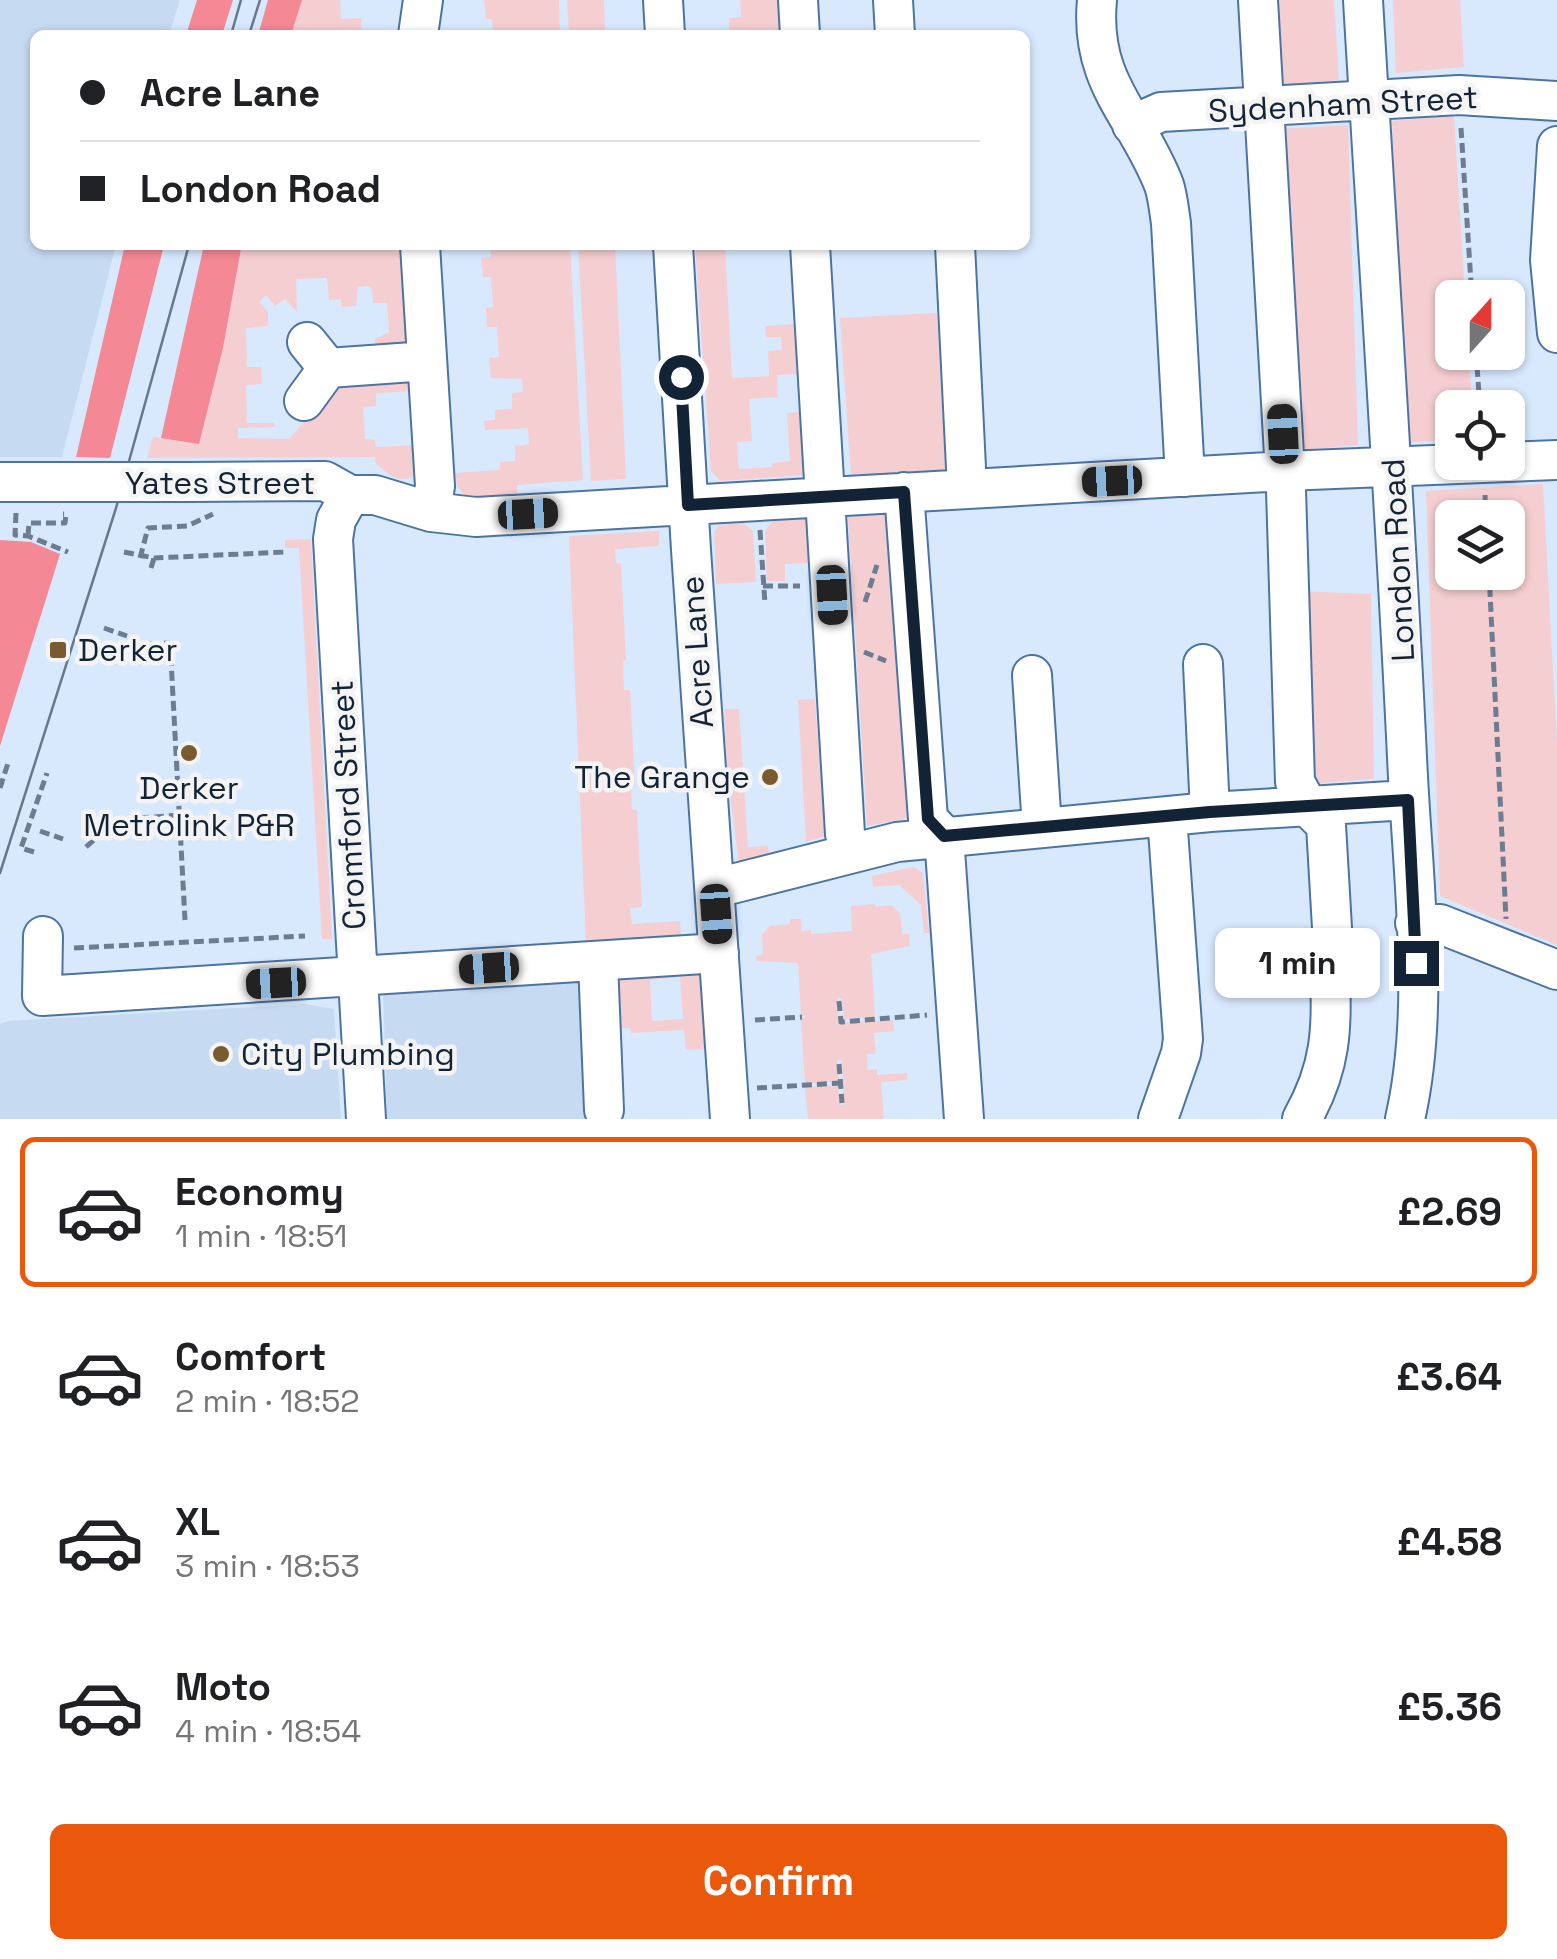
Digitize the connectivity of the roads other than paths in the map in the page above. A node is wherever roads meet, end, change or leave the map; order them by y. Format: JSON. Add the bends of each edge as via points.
{"nodes":[{"id":1,"x":423,"y":0,"type":"edge"},
{"id":2,"x":663,"y":0,"type":"edge"},
{"id":3,"x":798,"y":0,"type":"edge"},
{"id":4,"x":893,"y":0,"type":"edge"},
{"id":5,"x":1097,"y":0,"type":"edge"},
{"id":6,"x":1258,"y":0,"type":"edge"},
{"id":7,"x":1363,"y":0,"type":"edge"},
{"id":8,"x":419,"y":30,"type":"edge"},
{"id":9,"x":665,"y":30,"type":"edge"},
{"id":10,"x":800,"y":30,"type":"edge"},
{"id":11,"x":894,"y":30,"type":"edge"},
{"id":12,"x":1369,"y":100,"type":"junction"},
{"id":13,"x":1557,"y":101,"type":"edge"},
{"id":14,"x":1265,"y":106,"type":"junction"},
{"id":15,"x":1132,"y":125,"type":"junction"},
{"id":16,"x":1557,"y":146,"type":"edge"},
{"id":17,"x":420,"y":250,"type":"edge"},
{"id":18,"x":674,"y":250,"type":"edge"},
{"id":19,"x":810,"y":250,"type":"edge"},
{"id":20,"x":955,"y":250,"type":"edge"},
{"id":21,"x":1557,"y":333,"type":"edge"},
{"id":22,"x":427,"y":360,"type":"junction"},
{"id":23,"x":304,"y":401,"type":"dead end"},
{"id":24,"x":1557,"y":460,"type":"edge"},
{"id":25,"x":1394,"y":467,"type":"junction"},
{"id":26,"x":1284,"y":471,"type":"junction"},
{"id":27,"x":1185,"y":477,"type":"junction"},
{"id":28,"x":0,"y":482,"type":"edge"},
{"id":29,"x":968,"y":488,"type":"junction"},
{"id":30,"x":904,"y":492,"type":"junction"},
{"id":31,"x":350,"y":495,"type":"junction"},
{"id":32,"x":826,"y":497,"type":"junction"},
{"id":33,"x":688,"y":505,"type":"junction"},
{"id":34,"x":431,"y":512,"type":"junction"},
{"id":35,"x":1203,"y":664,"type":"dead end"},
{"id":36,"x":1032,"y":675,"type":"dead end"},
{"id":37,"x":1408,"y":800,"type":"junction"},
{"id":38,"x":1309,"y":808,"type":"junction"},
{"id":39,"x":1210,"y":812,"type":"junction"},
{"id":40,"x":1167,"y":816,"type":"junction"},
{"id":41,"x":1042,"y":828,"type":"junction"},
{"id":42,"x":944,"y":836,"type":"junction"},
{"id":43,"x":850,"y":854,"type":"junction"},
{"id":44,"x":714,"y":884,"type":"junction"},
{"id":45,"x":1415,"y":923,"type":"junction"},
{"id":46,"x":56,"y":942,"type":"road end"},
{"id":47,"x":719,"y":952,"type":"junction"},
{"id":48,"x":598,"y":962,"type":"junction"},
{"id":49,"x":1557,"y":970,"type":"edge"},
{"id":50,"x":357,"y":976,"type":"junction"},
{"id":51,"x":737,"y":1104,"type":"edge"},
{"id":52,"x":604,"y":1110,"type":"dead end"},
{"id":53,"x":366,"y":1119,"type":"edge"},
{"id":54,"x":964,"y":1119,"type":"edge"},
{"id":55,"x":1158,"y":1119,"type":"edge"},
{"id":56,"x":1302,"y":1119,"type":"edge"},
{"id":57,"x":1405,"y":1119,"type":"edge"}],
"edges":[{"from":1,"to":8,"type":"street"},
{"from":2,"to":9,"type":"street"},
{"from":3,"to":10,"type":"street"},
{"from":4,"to":11,"type":"street"},
{"from":5,"to":15,"type":"street","via":[[1102,70]]},
{"from":6,"to":14,"type":"street"},
{"from":7,"to":12,"type":"street","name":"London Road"},
{"from":12,"to":13,"type":"street","name":"Sydenham Street","via":[[1459,94]]},
{"from":12,"to":14,"type":"street","name":"Sydenham Street"},
{"from":12,"to":25,"type":"street","name":"London Road"},
{"from":14,"to":15,"type":"street","name":"Sydenham Street","via":[[1161,112]]},
{"from":14,"to":26,"type":"street"},
{"from":15,"to":27,"type":"street","via":[[1166,189]]},
{"from":16,"to":21,"type":"street","via":[[1550,260]]},
{"from":17,"to":22,"type":"street"},
{"from":18,"to":33,"type":"street","name":"Acre Lane"},
{"from":19,"to":32,"type":"street"},
{"from":20,"to":29,"type":"street"},
{"from":22,"to":23,"type":"street","via":[[318,355]]},
{"from":22,"to":34,"type":"street"},
{"from":24,"to":25,"type":"street","name":"Yates Street"},
{"from":25,"to":26,"type":"street","name":"Yates Street"},
{"from":25,"to":37,"type":"street","name":"London Road"},
{"from":26,"to":27,"type":"street","name":"Yates Street"},
{"from":26,"to":38,"type":"street","via":[[1295,782]]},
{"from":27,"to":29,"type":"street","name":"Yates Street"},
{"from":28,"to":31,"type":"street","name":"Yates Street","bridge":true,"via":[[325,481]]},
{"from":29,"to":30,"type":"street","name":"Yates Street"},
{"from":30,"to":32,"type":"street","name":"Yates Street"},
{"from":30,"to":42,"type":"street","via":[[928,819]]},
{"from":31,"to":34,"type":"street","name":"Yates Street","via":[[375,495]]},
{"from":31,"to":50,"type":"street","name":"Cromford Street","via":[[334,539]]},
{"from":32,"to":33,"type":"street","name":"Yates Street"},
{"from":32,"to":43,"type":"street"},
{"from":33,"to":34,"type":"street","name":"Yates Street","via":[[476,517]]},
{"from":33,"to":44,"type":"street","name":"Acre Lane"},
{"from":35,"to":39,"type":"street"},
{"from":36,"to":41,"type":"street"},
{"from":37,"to":38,"type":"street"},
{"from":37,"to":45,"type":"street","name":"London Road"},
{"from":38,"to":39,"type":"street"},
{"from":38,"to":56,"type":"street","via":[[1326,825],[1332,1030]]},
{"from":39,"to":40,"type":"street"},
{"from":40,"to":41,"type":"street"},
{"from":40,"to":55,"type":"street","via":[[1183,1039]]},
{"from":41,"to":42,"type":"street"},
{"from":42,"to":43,"type":"street"},
{"from":42,"to":54,"type":"street"},
{"from":43,"to":44,"type":"street"},
{"from":44,"to":47,"type":"street","name":"Acre Lane"},
{"from":45,"to":49,"type":"street","via":[[1440,924]]},
{"from":45,"to":57,"type":"street","name":"London Road","via":[[1418,1042]]},
{"from":46,"to":50,"type":"street","via":[[42,996]]},
{"from":47,"to":48,"type":"street"},
{"from":47,"to":51,"type":"street","name":"Acre Lane"},
{"from":48,"to":50,"type":"street"},
{"from":48,"to":52,"type":"street"},
{"from":50,"to":53,"type":"street","name":"Cromford Street"}]}
